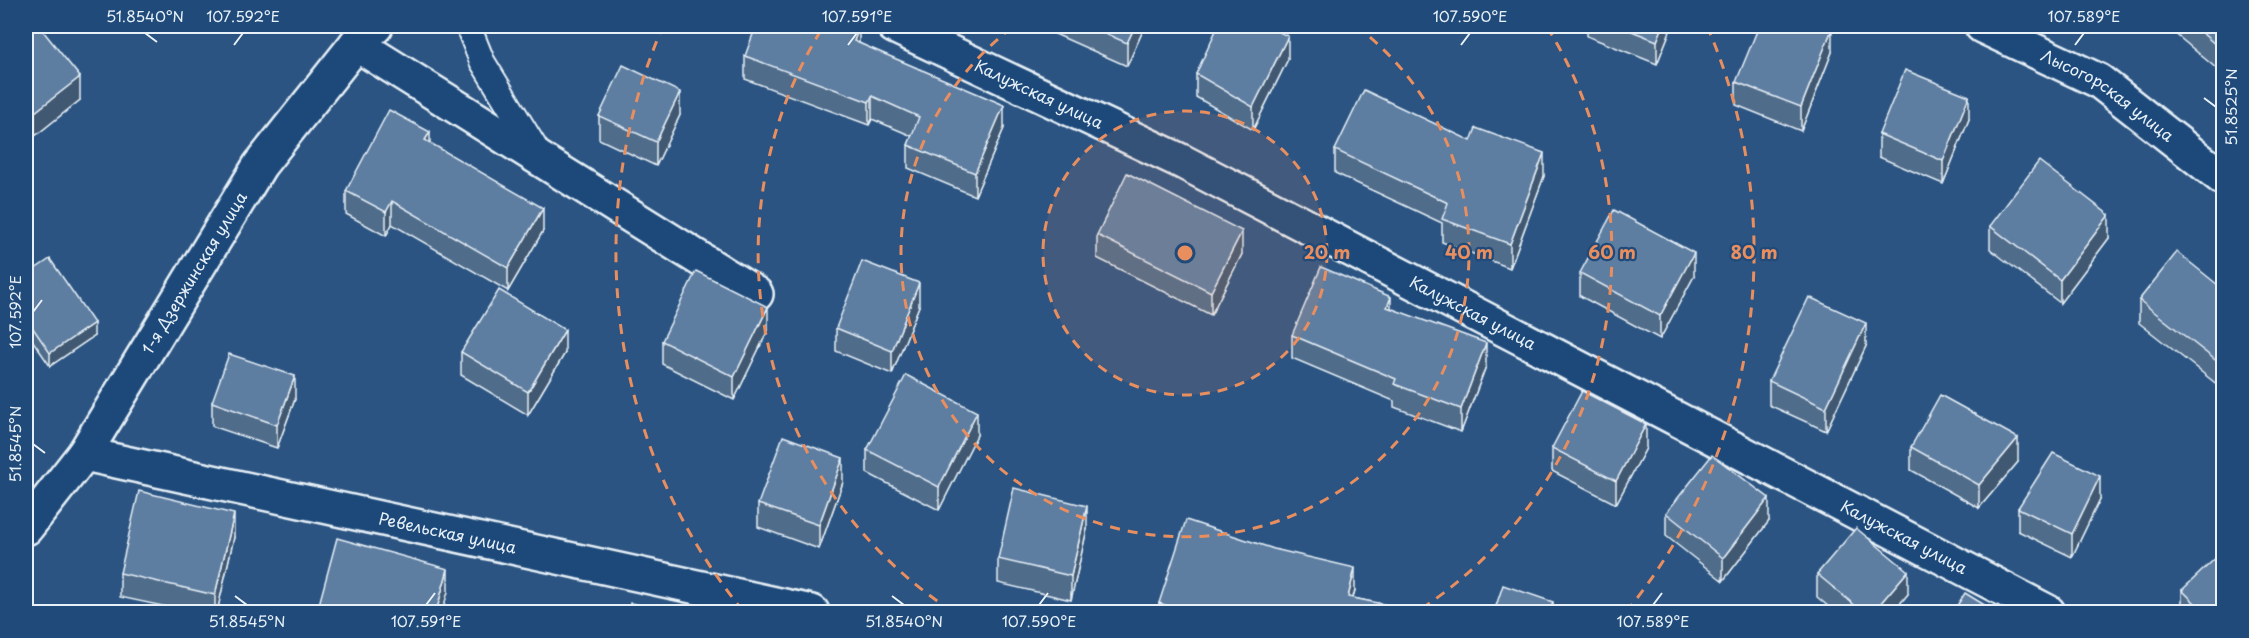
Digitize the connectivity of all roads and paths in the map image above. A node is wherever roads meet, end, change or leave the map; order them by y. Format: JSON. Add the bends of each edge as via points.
{"nodes":[{"id":1,"x":468,"y":26,"type":"edge"},
{"id":2,"x":894,"y":26,"type":"edge"},
{"id":3,"x":1982,"y":26,"type":"edge"},
{"id":4,"x":366,"y":35,"type":"edge"},
{"id":5,"x":543,"y":161,"type":"junction"},
{"id":6,"x":2223,"y":179,"type":"edge"},
{"id":7,"x":756,"y":294,"type":"dead end"},
{"id":8,"x":84,"y":454,"type":"junction"},
{"id":9,"x":26,"y":528,"type":"edge"},
{"id":10,"x":812,"y":612,"type":"edge"},
{"id":11,"x":2048,"y":612,"type":"edge"}],
"edges":[{"from":1,"to":5,"type":"lane","via":[[482,61]]},
{"from":2,"to":11,"type":"street","name":"Калужская улица","via":[[1183,162]]},
{"from":3,"to":6,"type":"street","name":"Лысогорская улица","via":[[2099,81]]},
{"from":4,"to":5,"type":"street"},
{"from":4,"to":8,"type":"street","name":"1-я Дзержинская улица","via":[[260,165]]},
{"from":5,"to":7,"type":"street"},
{"from":8,"to":9,"type":"street","name":"1-я Дзержинская улица"},
{"from":8,"to":10,"type":"street","name":"Ревельская улица"}]}
